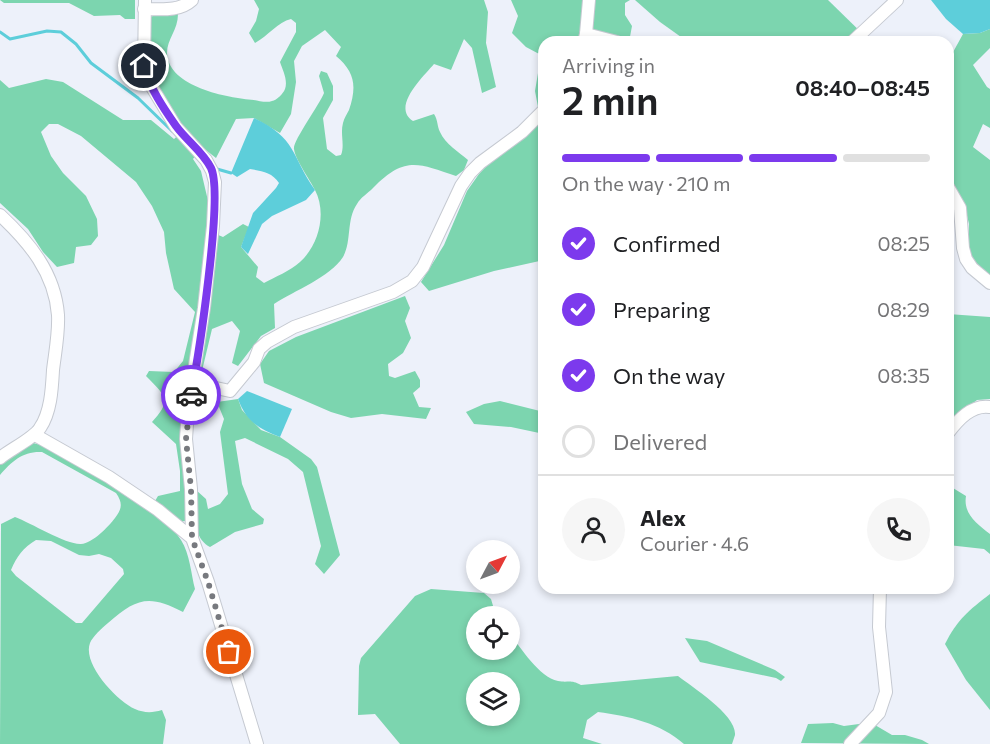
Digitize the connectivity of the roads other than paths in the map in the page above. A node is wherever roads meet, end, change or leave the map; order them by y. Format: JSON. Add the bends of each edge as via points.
{"nodes":[{"id":1,"x":192,"y":0,"type":"edge"},
{"id":2,"x":589,"y":0,"type":"edge"},
{"id":3,"x":897,"y":0,"type":"edge"},
{"id":4,"x":145,"y":5,"type":"edge"},
{"id":5,"x":585,"y":36,"type":"edge"},
{"id":6,"x":858,"y":36,"type":"edge"},
{"id":7,"x":538,"y":116,"type":"edge"},
{"id":8,"x":954,"y":197,"type":"edge"},
{"id":9,"x":0,"y":214,"type":"edge"},
{"id":10,"x":990,"y":283,"type":"edge"},
{"id":11,"x":193,"y":383,"type":"junction"},
{"id":12,"x":990,"y":407,"type":"edge"},
{"id":13,"x":954,"y":426,"type":"edge"},
{"id":14,"x":34,"y":435,"type":"junction"},
{"id":15,"x":0,"y":458,"type":"edge"},
{"id":16,"x":192,"y":538,"type":"junction"},
{"id":17,"x":880,"y":594,"type":"edge"},
{"id":18,"x":257,"y":744,"type":"edge"},
{"id":19,"x":850,"y":744,"type":"edge"}],
"edges":[{"from":1,"to":4,"type":"street","via":[[175,8]]},
{"from":2,"to":5,"type":"street"},
{"from":3,"to":6,"type":"street"},
{"from":4,"to":11,"type":"street","via":[[147,79],[176,127],[206,160],[214,182],[212,237]]},
{"from":7,"to":11,"type":"street","via":[[470,173],[423,267],[404,287],[294,327],[267,342],[230,391]]},
{"from":8,"to":10,"type":"street","via":[[960,208],[966,259]]},
{"from":9,"to":14,"type":"street","via":[[36,252],[53,290],[58,316],[51,393],[41,428]]},
{"from":11,"to":16,"type":"street","via":[[186,439]]},
{"from":12,"to":13,"type":"street","via":[[975,408]]},
{"from":14,"to":15,"type":"street"},
{"from":14,"to":16,"type":"street","via":[[109,477]]},
{"from":16,"to":18,"type":"street"},
{"from":17,"to":19,"type":"street","via":[[886,692],[879,713]]}]}
